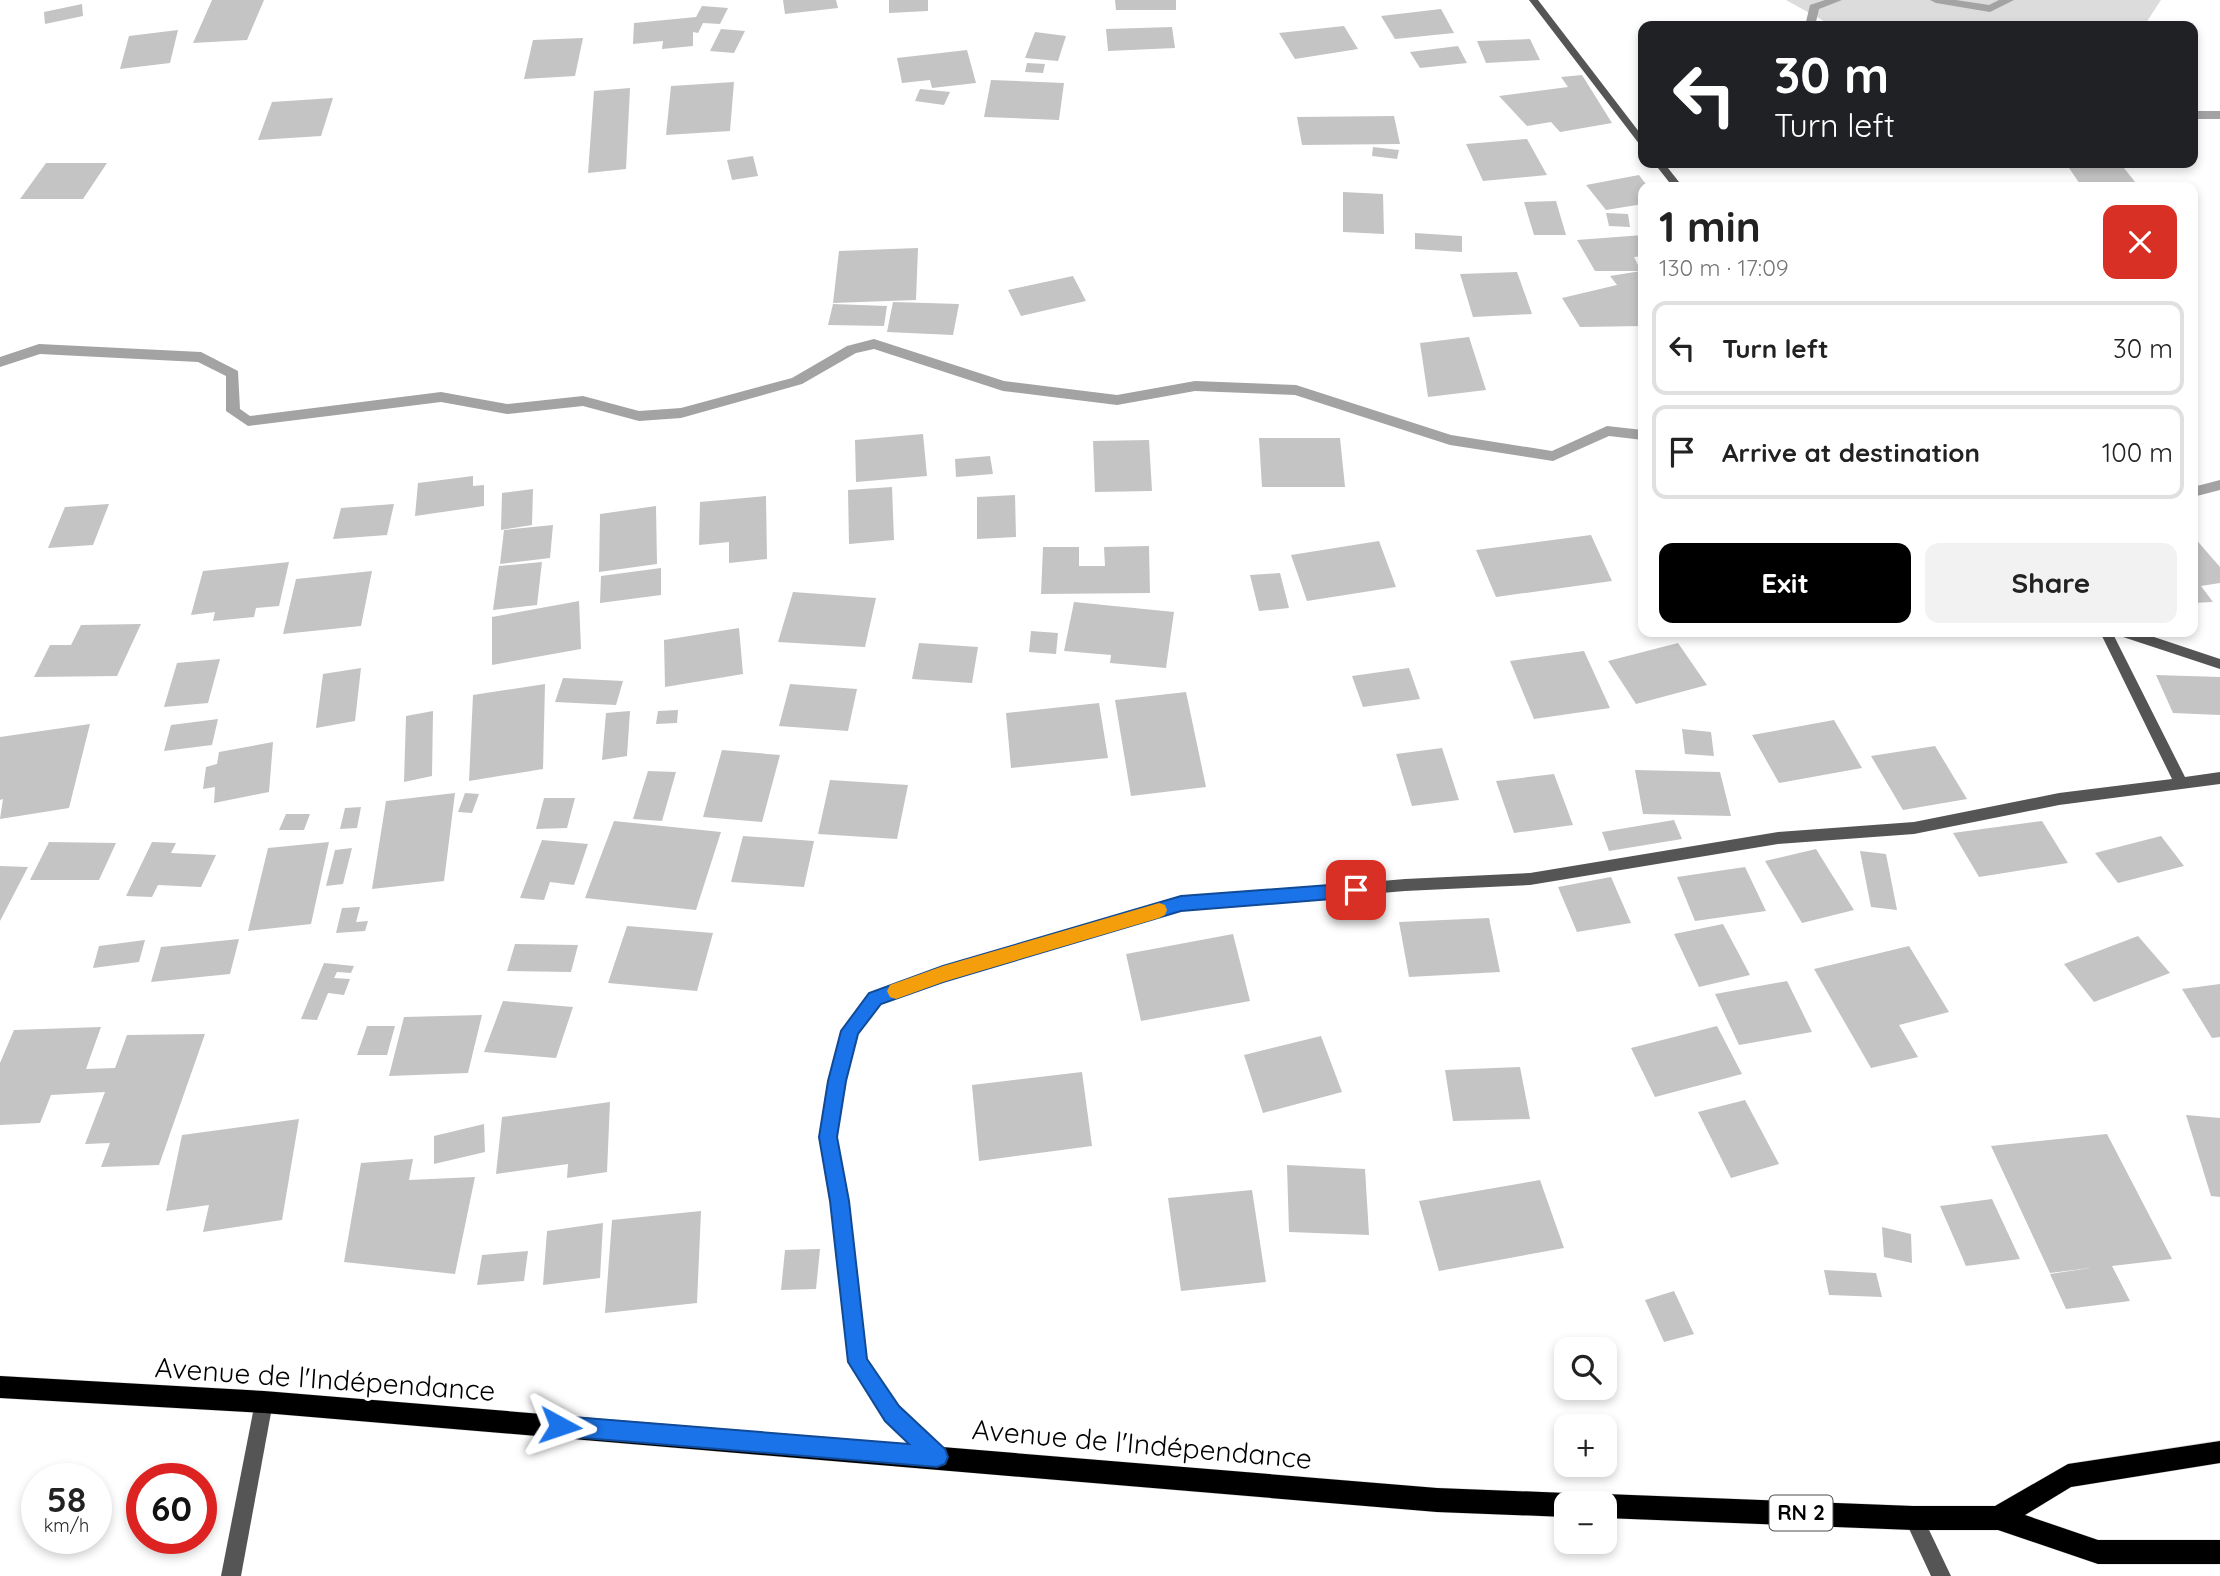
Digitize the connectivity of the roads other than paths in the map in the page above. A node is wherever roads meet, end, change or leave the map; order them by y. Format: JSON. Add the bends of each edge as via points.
{"nodes":[{"id":1,"x":1533,"y":0,"type":"edge"},
{"id":2,"x":1638,"y":136,"type":"edge"},
{"id":3,"x":1663,"y":168,"type":"edge"},
{"id":4,"x":1674,"y":182,"type":"edge"},
{"id":5,"x":2108,"y":637,"type":"edge"},
{"id":6,"x":2140,"y":637,"type":"edge"},
{"id":7,"x":2220,"y":664,"type":"edge"},
{"id":8,"x":2220,"y":778,"type":"edge"},
{"id":9,"x":2181,"y":783,"type":"junction"},
{"id":10,"x":0,"y":1387,"type":"edge"},
{"id":11,"x":264,"y":1402,"type":"junction"},
{"id":12,"x":2220,"y":1452,"type":"edge"},
{"id":13,"x":937,"y":1457,"type":"junction"},
{"id":14,"x":1554,"y":1504,"type":"edge"},
{"id":15,"x":1617,"y":1506,"type":"edge"},
{"id":16,"x":1913,"y":1518,"type":"junction"},
{"id":17,"x":1998,"y":1518,"type":"junction"},
{"id":18,"x":2220,"y":1552,"type":"edge"},
{"id":19,"x":232,"y":1576,"type":"edge"},
{"id":20,"x":1941,"y":1576,"type":"edge"}],
"edges":[{"from":1,"to":2,"type":"street"},
{"from":3,"to":4,"type":"street"},
{"from":5,"to":9,"type":"street"},
{"from":6,"to":7,"type":"street"},
{"from":8,"to":9,"type":"street"},
{"from":9,"to":13,"type":"street","via":[[2059,799],[1914,828],[1778,838],[1530,879],[1181,904],[943,974],[875,999],[850,1031],[828,1137],[858,1362],[892,1413]]},
{"from":10,"to":11,"type":"main road","name":"Avenue de l'Indépendance"},
{"from":11,"to":13,"type":"main road","name":"Avenue de l'Indépendance"},
{"from":11,"to":19,"type":"street"},
{"from":12,"to":17,"type":"main road","via":[[2068,1476]]},
{"from":13,"to":14,"type":"main road","name":"Avenue de l'Indépendance","via":[[1423,1499]]},
{"from":15,"to":16,"type":"main road","number":"RN 2"},
{"from":16,"to":17,"type":"main road","number":"RN 2"},
{"from":16,"to":20,"type":"street"},
{"from":17,"to":18,"type":"main road","number":"RN 2","via":[[2098,1552]]}]}
